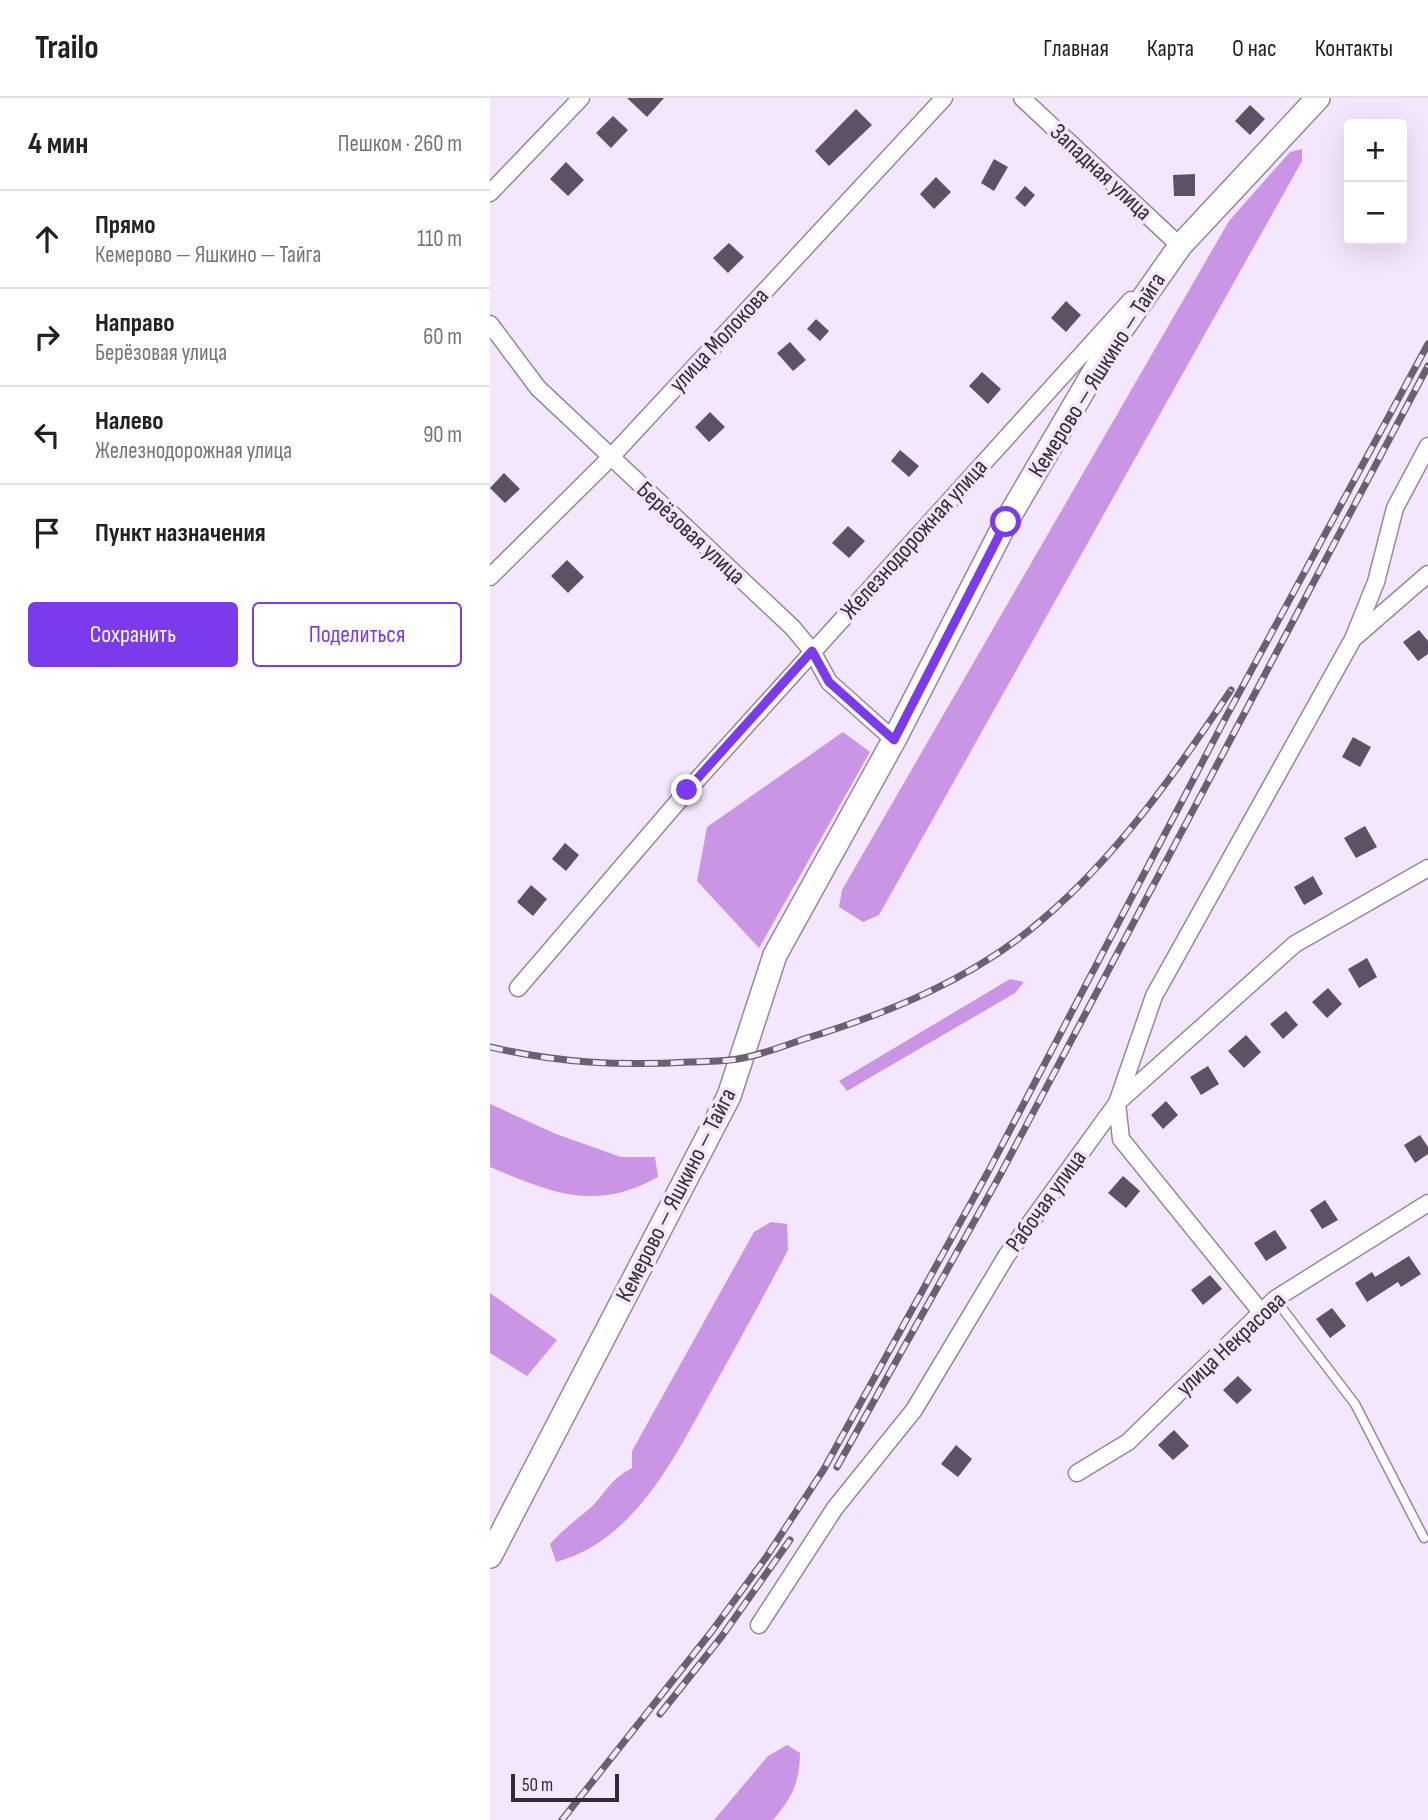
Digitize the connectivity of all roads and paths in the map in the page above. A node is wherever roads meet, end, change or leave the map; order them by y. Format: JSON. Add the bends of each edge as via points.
{"nodes":[{"id":1,"x":581,"y":98,"type":"edge"},
{"id":2,"x":944,"y":98,"type":"edge"},
{"id":3,"x":1022,"y":98,"type":"edge"},
{"id":4,"x":1318,"y":98,"type":"edge"},
{"id":5,"x":490,"y":193,"type":"edge"},
{"id":6,"x":1180,"y":246,"type":"junction"},
{"id":7,"x":490,"y":324,"type":"edge"},
{"id":8,"x":1428,"y":446,"type":"edge"},
{"id":9,"x":610,"y":458,"type":"junction"},
{"id":10,"x":1428,"y":574,"type":"edge"},
{"id":11,"x":490,"y":577,"type":"edge"},
{"id":12,"x":1353,"y":639,"type":"junction"},
{"id":13,"x":812,"y":651,"type":"junction"},
{"id":14,"x":894,"y":740,"type":"junction"},
{"id":15,"x":1428,"y":868,"type":"edge"},
{"id":16,"x":518,"y":988,"type":"dead end"},
{"id":17,"x":1117,"y":1103,"type":"junction"},
{"id":18,"x":1428,"y":1203,"type":"edge"},
{"id":19,"x":1275,"y":1298,"type":"junction"},
{"id":20,"x":1261,"y":1312,"type":"junction"},
{"id":21,"x":1077,"y":1474,"type":"dead end"},
{"id":22,"x":1424,"y":1538,"type":"dead end"},
{"id":23,"x":490,"y":1556,"type":"edge"},
{"id":24,"x":759,"y":1625,"type":"dead end"}],
"edges":[{"from":1,"to":5,"type":"street"},
{"from":2,"to":9,"type":"street","name":"улица Молокова"},
{"from":3,"to":6,"type":"street","name":"Западная улица"},
{"from":4,"to":6,"type":"main road","name":"Железнодорожная улица"},
{"from":6,"to":13,"type":"street","name":"Железнодорожная улица"},
{"from":6,"to":14,"type":"main road","name":"Кемерово — Яшкино — Тайга","via":[[1107,350],[1006,522]]},
{"from":7,"to":9,"type":"street","name":"Берёзовая улица","via":[[538,388]]},
{"from":8,"to":12,"type":"street","via":[[1395,508],[1376,582]]},
{"from":9,"to":11,"type":"street","name":"улица Молокова"},
{"from":9,"to":13,"type":"street","name":"Берёзовая улица","via":[[793,628]]},
{"from":10,"to":12,"type":"street"},
{"from":12,"to":17,"type":"street","via":[[1154,996]]},
{"from":13,"to":14,"type":"street","name":"Берёзовая улица","via":[[829,682]]},
{"from":13,"to":16,"type":"street","name":"Железнодорожная улица"},
{"from":14,"to":23,"type":"main road","name":"Кемерово — Яшкино — Тайга","via":[[775,955],[729,1096]]},
{"from":15,"to":17,"type":"street","name":"Рабочая улица","via":[[1295,944]]},
{"from":17,"to":20,"type":"street","via":[[1121,1139]]},
{"from":17,"to":24,"type":"street","name":"Рабочая улица","via":[[1007,1255],[914,1410],[835,1508]]},
{"from":18,"to":19,"type":"street","name":"улица Некрасова"},
{"from":19,"to":20,"type":"street","name":"улица Некрасова"},
{"from":19,"to":22,"type":"lane","via":[[1355,1404]]},
{"from":20,"to":21,"type":"street","name":"улица Некрасова","via":[[1128,1442]]}]}
